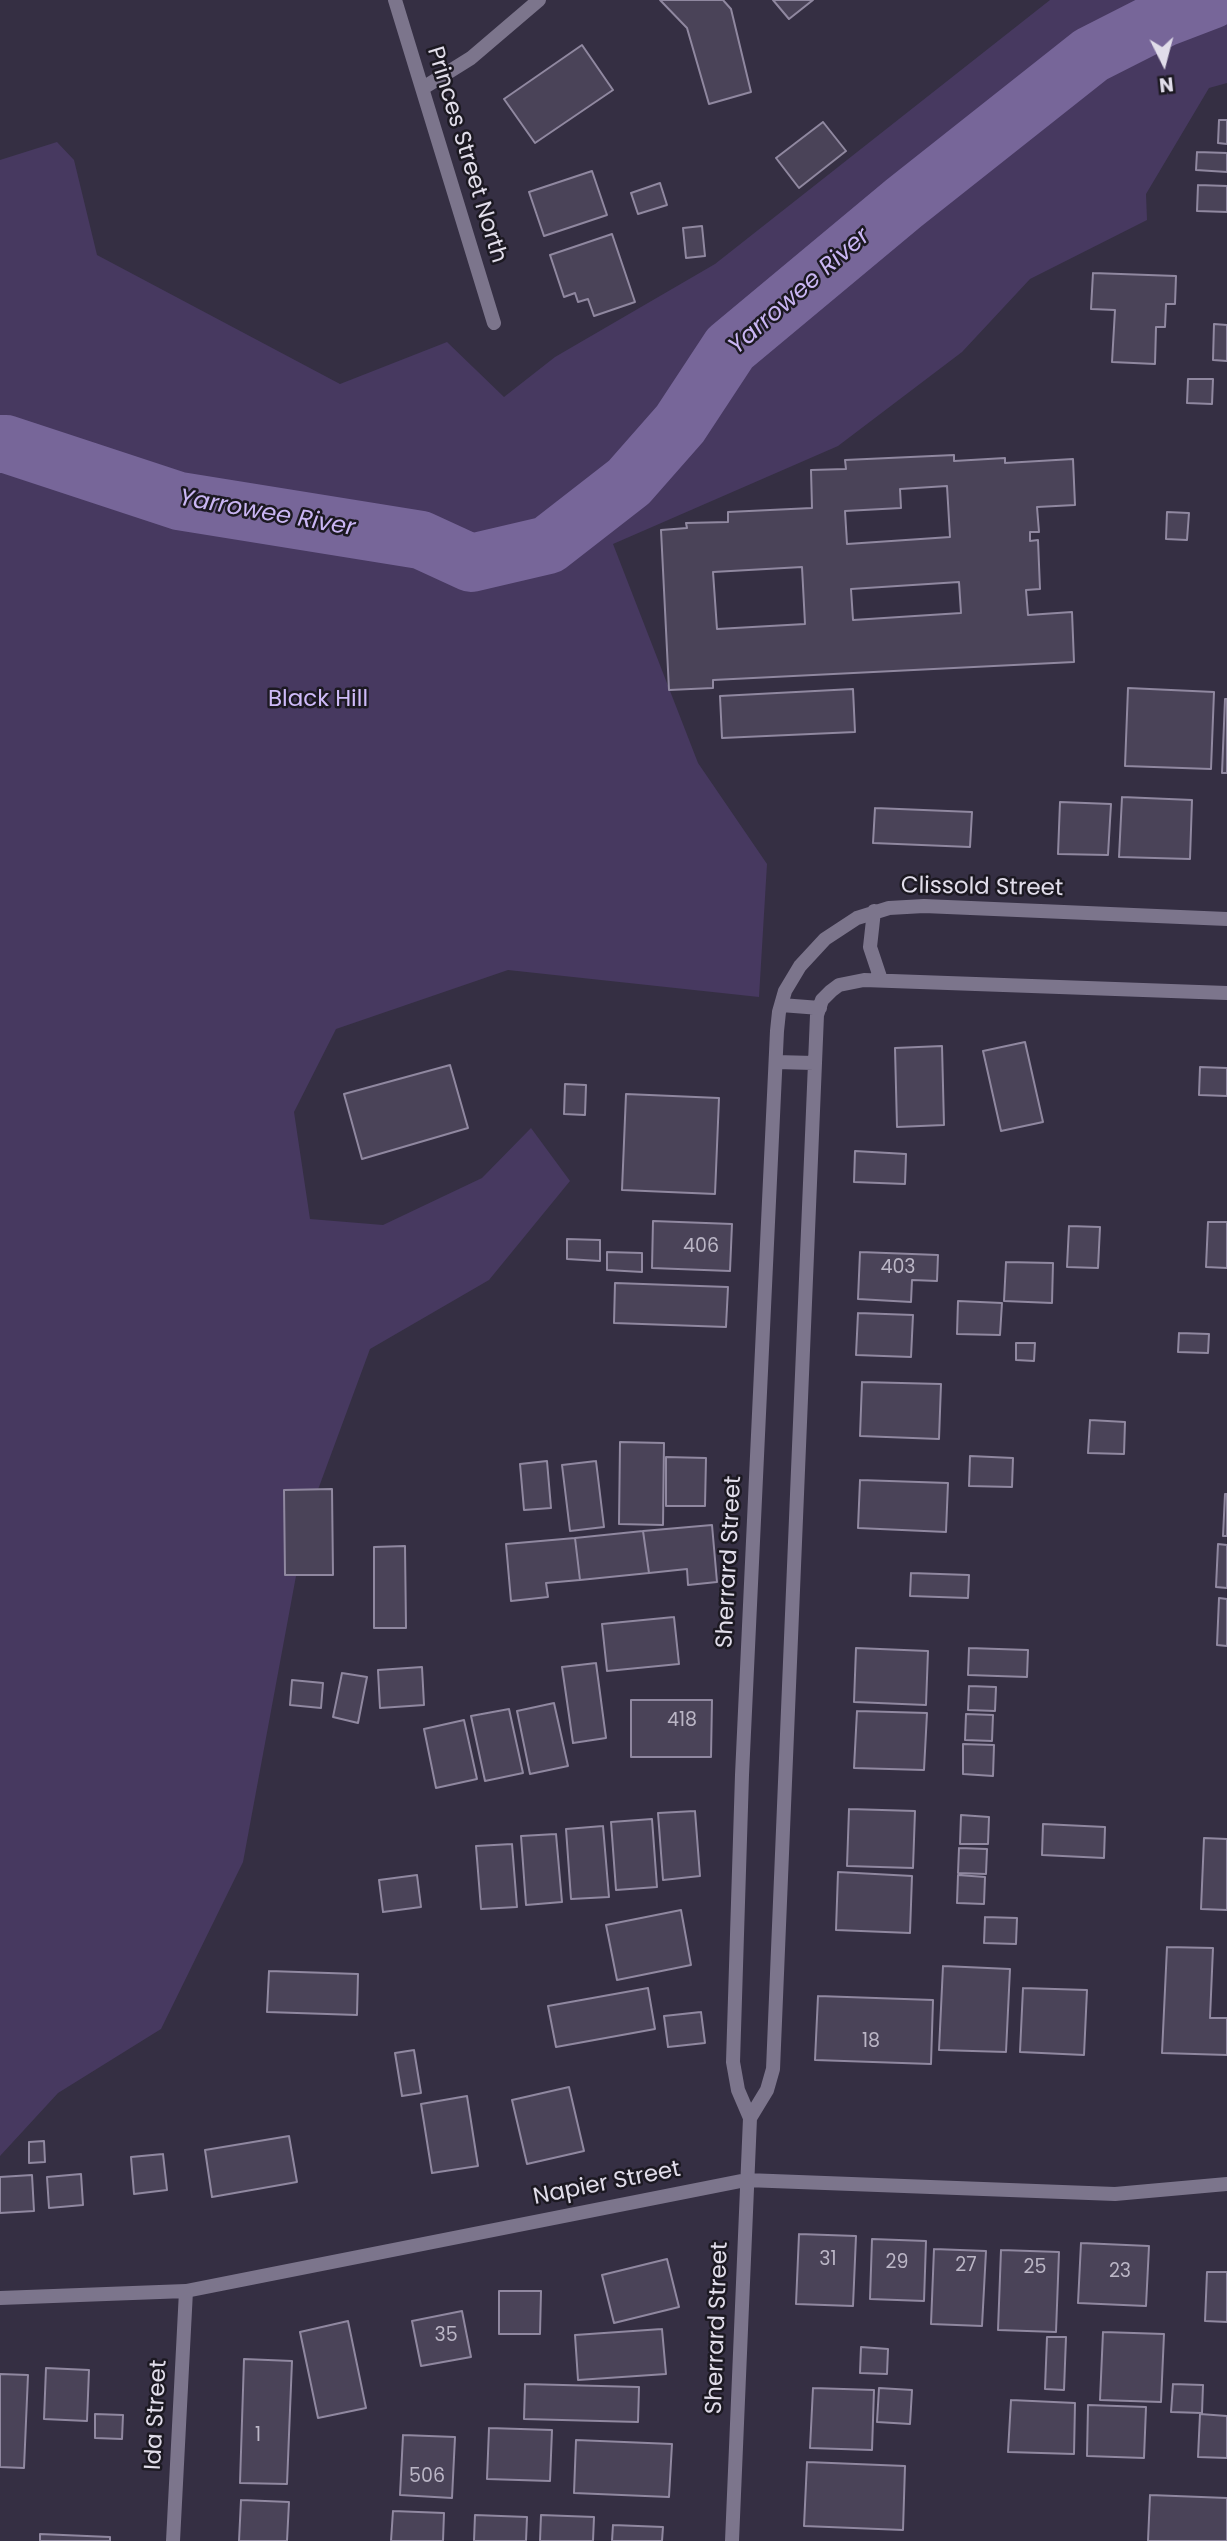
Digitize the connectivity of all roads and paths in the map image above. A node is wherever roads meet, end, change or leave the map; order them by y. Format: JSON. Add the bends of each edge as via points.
{"nodes":[{"id":1,"x":395,"y":0,"type":"edge"},
{"id":2,"x":539,"y":0,"type":"edge"},
{"id":3,"x":423,"y":88,"type":"junction"},
{"id":4,"x":494,"y":323,"type":"dead end"},
{"id":5,"x":874,"y":911,"type":"junction"},
{"id":6,"x":1227,"y":919,"type":"edge"},
{"id":7,"x":881,"y":981,"type":"junction"},
{"id":8,"x":1227,"y":993,"type":"edge"},
{"id":9,"x":781,"y":1005,"type":"junction"},
{"id":10,"x":820,"y":1008,"type":"junction"},
{"id":11,"x":776,"y":1062,"type":"junction"},
{"id":12,"x":814,"y":1063,"type":"junction"},
{"id":13,"x":750,"y":2118,"type":"junction"},
{"id":14,"x":746,"y":2180,"type":"junction"},
{"id":15,"x":1227,"y":2184,"type":"edge"},
{"id":16,"x":186,"y":2291,"type":"junction"},
{"id":17,"x":0,"y":2298,"type":"edge"},
{"id":18,"x":173,"y":2541,"type":"edge"},
{"id":19,"x":732,"y":2541,"type":"edge"}],
"edges":[{"from":1,"to":3,"type":"street","name":"Princes Street North"},
{"from":2,"to":3,"type":"street","via":[[465,62]]},
{"from":3,"to":4,"type":"street","name":"Princes Street North"},
{"from":5,"to":6,"type":"street","name":"Clissold Street","via":[[924,906]]},
{"from":5,"to":7,"type":"street","via":[[870,947]]},
{"from":5,"to":9,"type":"street","name":"Clissold Street","via":[[842,926],[811,952],[791,980]]},
{"from":7,"to":8,"type":"street"},
{"from":7,"to":10,"type":"street","via":[[839,985],[826,995]]},
{"from":9,"to":10,"type":"street"},
{"from":9,"to":11,"type":"street","name":"Sherrard Street"},
{"from":10,"to":12,"type":"street","name":"Sherrard Street"},
{"from":11,"to":12,"type":"street"},
{"from":11,"to":13,"type":"street","name":"Sherrard Street","via":[[733,2062],[738,2091]]},
{"from":12,"to":13,"type":"street","name":"Sherrard Street","via":[[773,2069]]},
{"from":13,"to":14,"type":"street","name":"Sherrard Street"},
{"from":14,"to":15,"type":"street","name":"Napier Street","via":[[1115,2194]]},
{"from":14,"to":16,"type":"street","name":"Napier Street"},
{"from":14,"to":19,"type":"street","name":"Sherrard Street"},
{"from":16,"to":17,"type":"street","name":"Napier Street"},
{"from":16,"to":18,"type":"street","name":"Ida Street"}]}
